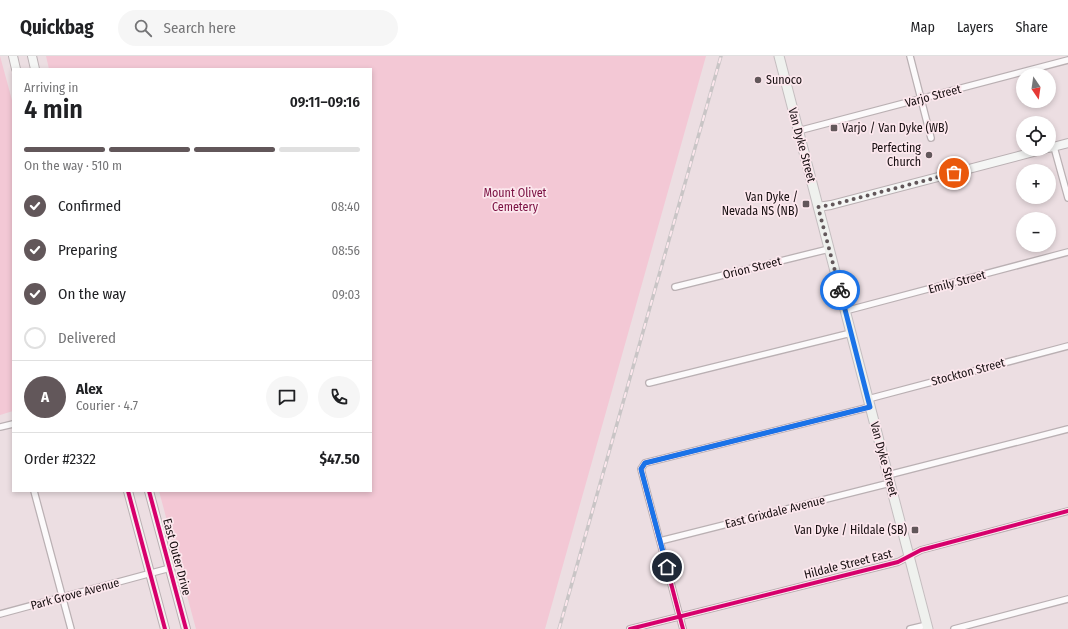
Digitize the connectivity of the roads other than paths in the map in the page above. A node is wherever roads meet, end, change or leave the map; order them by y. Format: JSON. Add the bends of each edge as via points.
{"nodes":[{"id":1,"x":13,"y":56,"type":"edge"},
{"id":2,"x":32,"y":56,"type":"edge"},
{"id":3,"x":780,"y":56,"type":"edge"},
{"id":4,"x":910,"y":56,"type":"edge"},
{"id":5,"x":1068,"y":60,"type":"edge"},
{"id":6,"x":16,"y":68,"type":"edge"},
{"id":7,"x":35,"y":68,"type":"edge"},
{"id":8,"x":921,"y":99,"type":"junction"},
{"id":9,"x":798,"y":131,"type":"junction"},
{"id":10,"x":931,"y":138,"type":"dead end"},
{"id":11,"x":1068,"y":143,"type":"edge"},
{"id":12,"x":1056,"y":146,"type":"edge"},
{"id":13,"x":1018,"y":156,"type":"edge"},
{"id":14,"x":1055,"y":156,"type":"edge"},
{"id":15,"x":1068,"y":198,"type":"edge"},
{"id":16,"x":818,"y":207,"type":"junction"},
{"id":17,"x":829,"y":249,"type":"junction"},
{"id":18,"x":1068,"y":252,"type":"edge"},
{"id":19,"x":675,"y":287,"type":"dead end"},
{"id":20,"x":845,"y":311,"type":"junction"},
{"id":21,"x":851,"y":333,"type":"junction"},
{"id":22,"x":1068,"y":346,"type":"edge"},
{"id":23,"x":650,"y":383,"type":"dead end"},
{"id":24,"x":869,"y":403,"type":"junction"},
{"id":25,"x":12,"y":424,"type":"edge"},
{"id":26,"x":0,"y":427,"type":"edge"},
{"id":27,"x":1068,"y":429,"type":"edge"},
{"id":28,"x":889,"y":479,"type":"junction"},
{"id":29,"x":34,"y":492,"type":"edge"},
{"id":30,"x":128,"y":492,"type":"edge"},
{"id":31,"x":149,"y":492,"type":"edge"},
{"id":32,"x":1068,"y":511,"type":"edge"},
{"id":33,"x":660,"y":541,"type":"junction"},
{"id":34,"x":909,"y":556,"type":"junction"},
{"id":35,"x":170,"y":568,"type":"junction"},
{"id":36,"x":150,"y":574,"type":"junction"},
{"id":37,"x":62,"y":597,"type":"junction"},
{"id":38,"x":1068,"y":599,"type":"edge"},
{"id":39,"x":0,"y":614,"type":"edge"},
{"id":40,"x":680,"y":616,"type":"junction"},
{"id":41,"x":928,"y":627,"type":"edge"},
{"id":42,"x":71,"y":629,"type":"edge"},
{"id":43,"x":165,"y":629,"type":"edge"},
{"id":44,"x":186,"y":629,"type":"edge"},
{"id":45,"x":630,"y":629,"type":"edge"},
{"id":46,"x":683,"y":629,"type":"edge"},
{"id":47,"x":910,"y":629,"type":"edge"},
{"id":48,"x":954,"y":629,"type":"edge"}],
"edges":[{"from":1,"to":6,"type":"main road"},
{"from":2,"to":7,"type":"main road"},
{"from":3,"to":9,"type":"main road","name":"Van Dyke Street"},
{"from":4,"to":8,"type":"street"},
{"from":5,"to":8,"type":"street","name":"Varjo Street"},
{"from":8,"to":9,"type":"street","name":"Varjo Street"},
{"from":8,"to":10,"type":"street"},
{"from":9,"to":16,"type":"main road","name":"Van Dyke Street"},
{"from":11,"to":12,"type":"main road"},
{"from":13,"to":16,"type":"main road"},
{"from":14,"to":15,"type":"street"},
{"from":16,"to":17,"type":"main road","name":"Van Dyke Street"},
{"from":17,"to":19,"type":"street","name":"Orion Street"},
{"from":17,"to":20,"type":"main road","name":"Van Dyke Street"},
{"from":18,"to":20,"type":"street","name":"Emily Street"},
{"from":20,"to":21,"type":"main road","name":"Van Dyke Street"},
{"from":21,"to":23,"type":"street"},
{"from":21,"to":24,"type":"main road","name":"Van Dyke Street"},
{"from":22,"to":24,"type":"street","name":"Stockton Street"},
{"from":24,"to":28,"type":"main road","name":"Van Dyke Street"},
{"from":24,"to":33,"type":"street","name":"Stockton Street","via":[[645,463],[642,473]]},
{"from":25,"to":26,"type":"street"},
{"from":27,"to":28,"type":"street","name":"East Grixdale Avenue"},
{"from":28,"to":33,"type":"street","name":"East Grixdale Avenue"},
{"from":28,"to":34,"type":"main road","name":"Van Dyke Street"},
{"from":29,"to":37,"type":"street"},
{"from":30,"to":36,"type":"main road"},
{"from":31,"to":35,"type":"main road","name":"East Outer Drive"},
{"from":32,"to":34,"type":"street","name":"Hildale Street East","via":[[921,550]]},
{"from":33,"to":40,"type":"street"},
{"from":34,"to":40,"type":"street","name":"Hildale Street East","via":[[898,562]]},
{"from":34,"to":41,"type":"main road","name":"Van Dyke Street"},
{"from":35,"to":36,"type":"street","name":"Park Grove Avenue"},
{"from":35,"to":44,"type":"main road","name":"East Outer Drive"},
{"from":36,"to":37,"type":"street","name":"Park Grove Avenue"},
{"from":36,"to":43,"type":"main road"},
{"from":37,"to":39,"type":"street","name":"Park Grove Avenue"},
{"from":37,"to":42,"type":"street"},
{"from":38,"to":48,"type":"street"},
{"from":40,"to":45,"type":"street","name":"Hildale Street East"},
{"from":40,"to":46,"type":"street"},
{"from":41,"to":47,"type":"street"}]}
